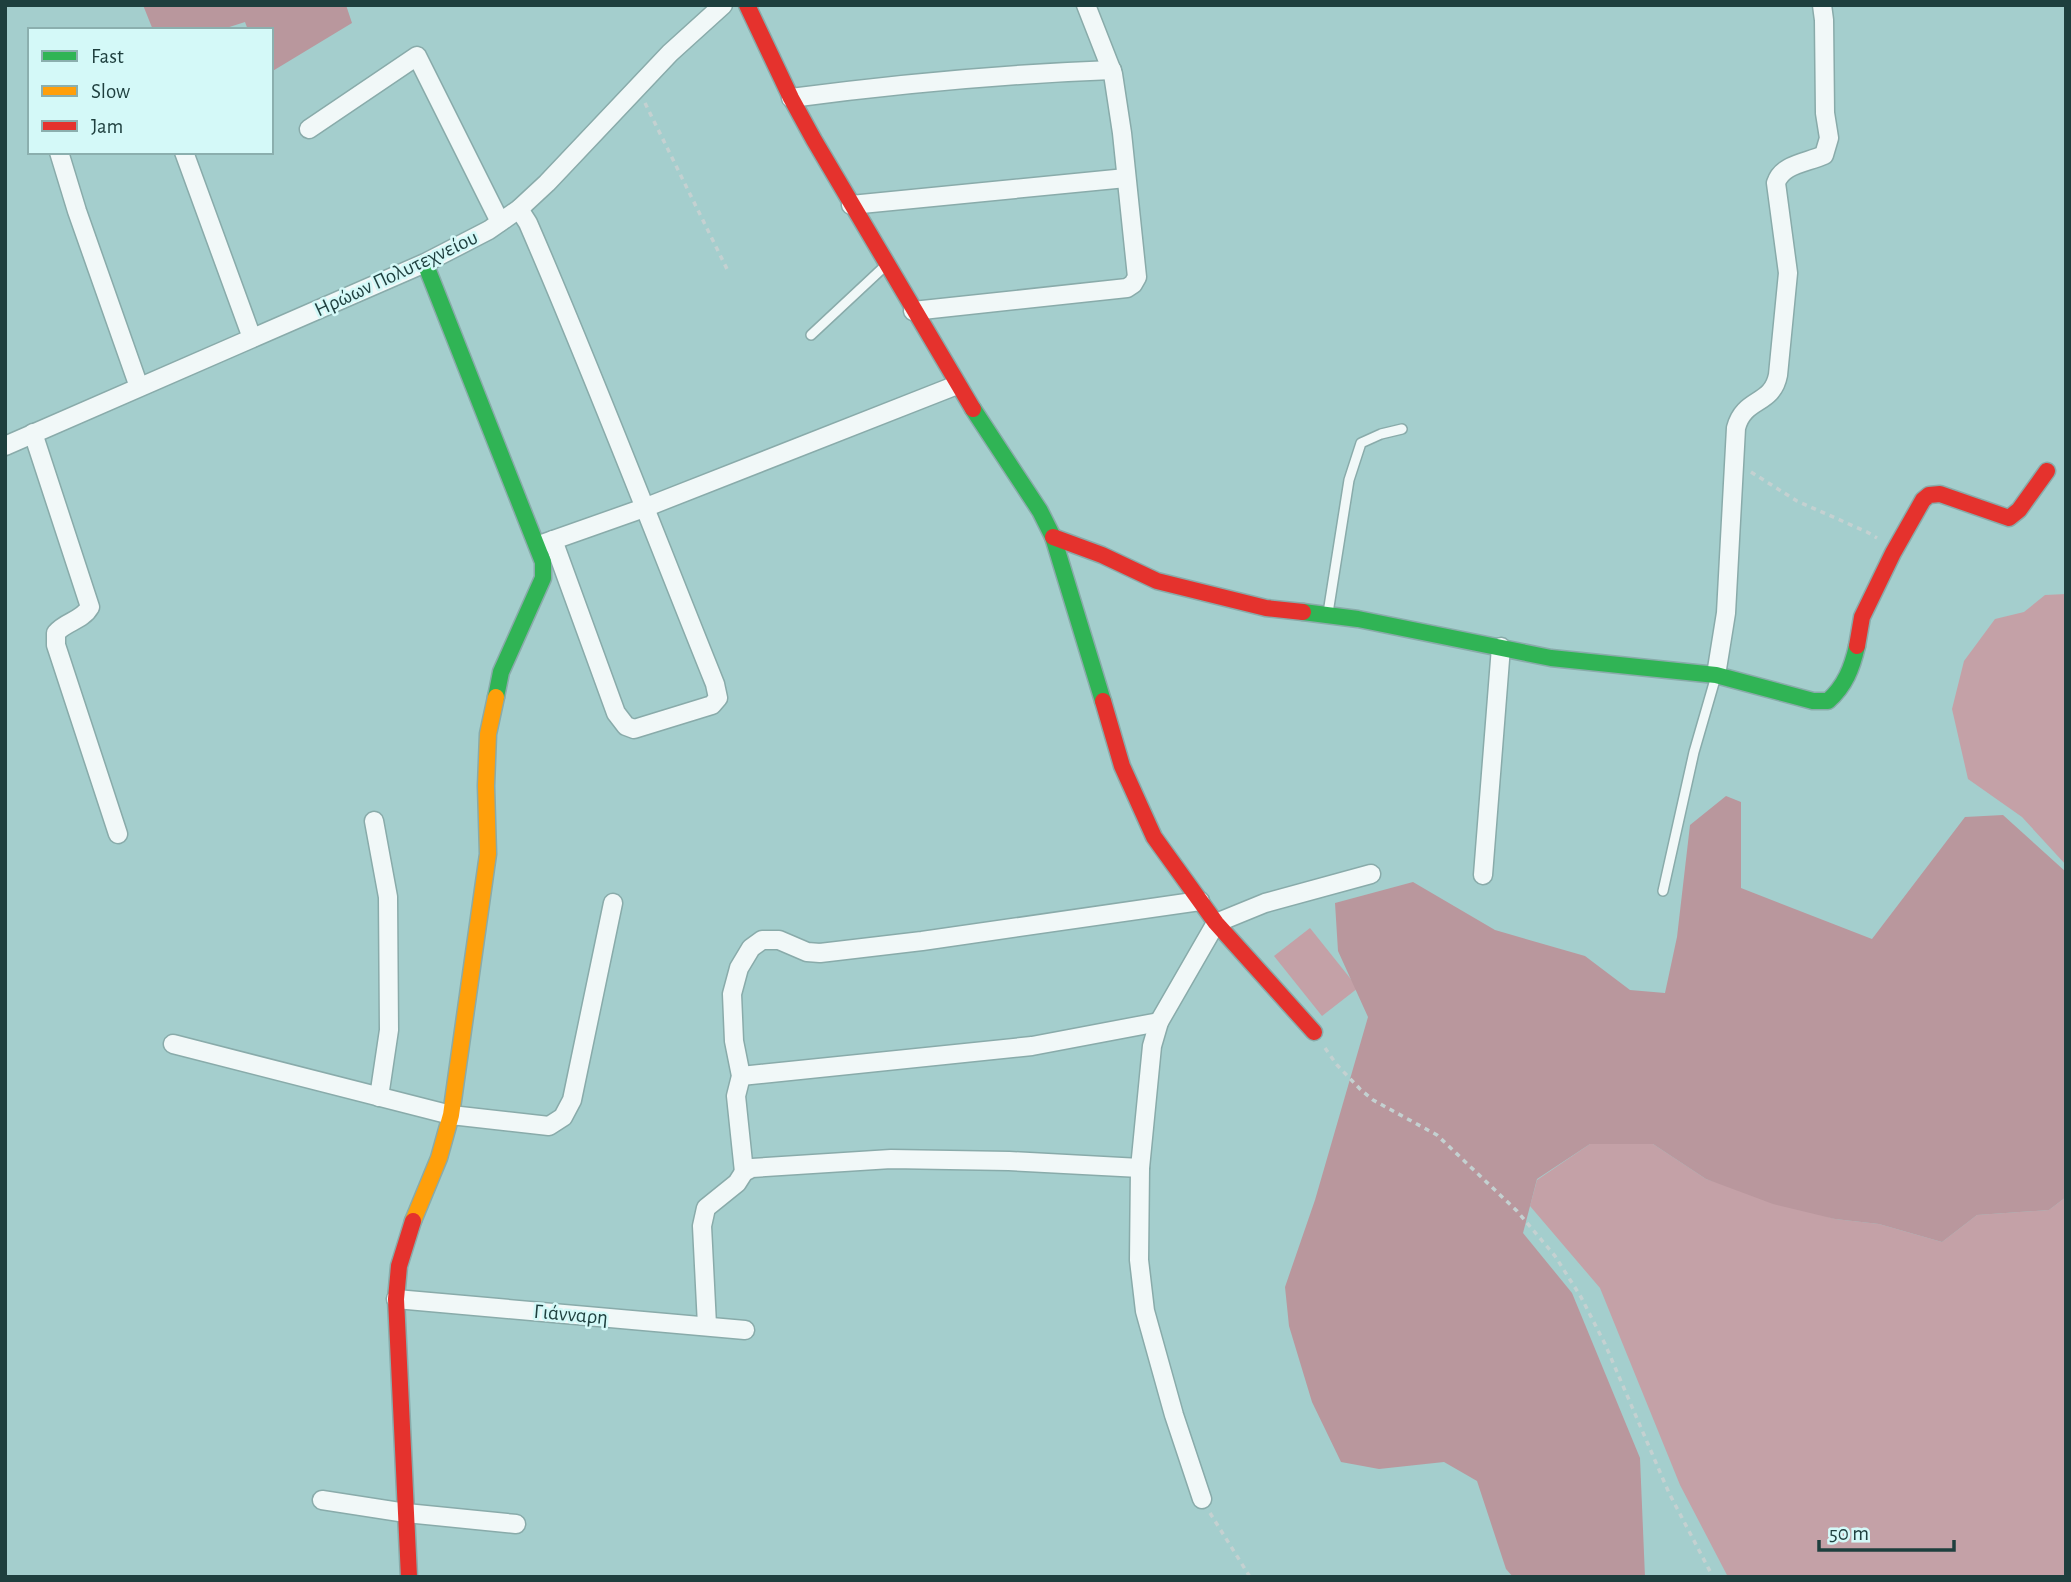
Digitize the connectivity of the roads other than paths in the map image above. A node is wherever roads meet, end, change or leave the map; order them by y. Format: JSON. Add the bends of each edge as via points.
{"nodes":[{"id":1,"x":723,"y":5,"type":"edge"},
{"id":2,"x":747,"y":5,"type":"edge"},
{"id":3,"x":1086,"y":5,"type":"edge"},
{"id":4,"x":1822,"y":5,"type":"edge"},
{"id":5,"x":1111,"y":71,"type":"junction"},
{"id":6,"x":791,"y":98,"type":"junction"},
{"id":7,"x":309,"y":129,"type":"dead end"},
{"id":8,"x":60,"y":154,"type":"edge"},
{"id":9,"x":185,"y":154,"type":"edge"},
{"id":10,"x":1126,"y":178,"type":"junction"},
{"id":11,"x":851,"y":205,"type":"junction"},
{"id":12,"x":519,"y":209,"type":"junction"},
{"id":13,"x":500,"y":222,"type":"junction"},
{"id":14,"x":425,"y":263,"type":"junction"},
{"id":15,"x":886,"y":265,"type":"junction"},
{"id":16,"x":913,"y":311,"type":"junction"},
{"id":17,"x":811,"y":335,"type":"dead end"},
{"id":18,"x":252,"y":338,"type":"junction"},
{"id":19,"x":957,"y":385,"type":"junction"},
{"id":20,"x":139,"y":387,"type":"junction"},
{"id":21,"x":1402,"y":429,"type":"dead end"},
{"id":22,"x":33,"y":433,"type":"junction"},
{"id":23,"x":5,"y":446,"type":"edge"},
{"id":24,"x":2047,"y":471,"type":"dead end"},
{"id":25,"x":644,"y":508,"type":"junction"},
{"id":26,"x":1052,"y":537,"type":"junction"},
{"id":27,"x":546,"y":543,"type":"junction"},
{"id":28,"x":1328,"y":614,"type":"junction"},
{"id":29,"x":1501,"y":648,"type":"junction"},
{"id":30,"x":1716,"y":674,"type":"junction"},
{"id":31,"x":374,"y":821,"type":"dead end"},
{"id":32,"x":118,"y":834,"type":"dead end"},
{"id":33,"x":1371,"y":874,"type":"dead end"},
{"id":34,"x":1483,"y":876,"type":"dead end"},
{"id":35,"x":1663,"y":891,"type":"dead end"},
{"id":36,"x":1200,"y":901,"type":"junction"},
{"id":37,"x":614,"y":903,"type":"dead end"},
{"id":38,"x":1216,"y":923,"type":"junction"},
{"id":39,"x":1159,"y":1022,"type":"junction"},
{"id":40,"x":1314,"y":1032,"type":"road end"},
{"id":41,"x":173,"y":1044,"type":"dead end"},
{"id":42,"x":741,"y":1076,"type":"junction"},
{"id":43,"x":379,"y":1097,"type":"junction"},
{"id":44,"x":451,"y":1115,"type":"junction"},
{"id":45,"x":1140,"y":1168,"type":"junction"},
{"id":46,"x":744,"y":1172,"type":"junction"},
{"id":47,"x":396,"y":1298,"type":"junction"},
{"id":48,"x":707,"y":1325,"type":"junction"},
{"id":49,"x":745,"y":1330,"type":"dead end"},
{"id":50,"x":1202,"y":1499,"type":"road end"},
{"id":51,"x":322,"y":1500,"type":"dead end"},
{"id":52,"x":406,"y":1513,"type":"junction"},
{"id":53,"x":516,"y":1524,"type":"dead end"},
{"id":54,"x":409,"y":1577,"type":"edge"}],
"edges":[{"from":1,"to":12,"type":"street","name":"Ηρώων Πολυτεχνείου","via":[[670,53]]},
{"from":2,"to":6,"type":"street"},
{"from":3,"to":5,"type":"street"},
{"from":4,"to":30,"type":"street","via":[[1829,138],[1824,155],[1784,169],[1776,183],[1788,273],[1778,375],[1770,394],[1739,416],[1726,612]]},
{"from":5,"to":6,"type":"street","via":[[890,85]]},
{"from":5,"to":10,"type":"street"},
{"from":6,"to":11,"type":"street"},
{"from":7,"to":13,"type":"street","via":[[417,57]]},
{"from":8,"to":20,"type":"street"},
{"from":9,"to":18,"type":"street"},
{"from":10,"to":11,"type":"street"},
{"from":10,"to":16,"type":"street","via":[[1137,277],[1127,288]]},
{"from":11,"to":15,"type":"street"},
{"from":12,"to":13,"type":"street","name":"Ηρώων Πολυτεχνείου"},
{"from":12,"to":25,"type":"street","via":[[585,355]]},
{"from":13,"to":14,"type":"street","name":"Ηρώων Πολυτεχνείου"},
{"from":14,"to":18,"type":"street","name":"Ηρώων Πολυτεχνείου"},
{"from":14,"to":27,"type":"street"},
{"from":15,"to":16,"type":"street"},
{"from":15,"to":17,"type":"lane"},
{"from":16,"to":19,"type":"street"},
{"from":18,"to":20,"type":"street","name":"Ηρώων Πολυτεχνείου"},
{"from":19,"to":25,"type":"street"},
{"from":19,"to":26,"type":"street","via":[[1040,511]]},
{"from":20,"to":22,"type":"street","name":"Ηρώων Πολυτεχνείου"},
{"from":21,"to":28,"type":"lane","via":[[1361,443],[1349,480]]},
{"from":22,"to":23,"type":"street","name":"Ηρώων Πολυτεχνείου"},
{"from":22,"to":32,"type":"street","via":[[90,607],[84,616],[62,625],[56,645]]},
{"from":24,"to":30,"type":"street","via":[[2009,518],[1940,494],[1923,500],[1862,617],[1854,659],[1842,688],[1828,701],[1813,701]]},
{"from":25,"to":27,"type":"street"},
{"from":25,"to":27,"type":"street","via":[[715,684],[718,698],[712,705],[634,729],[626,726],[616,713]]},
{"from":26,"to":28,"type":"street","via":[[1157,581],[1266,608]]},
{"from":26,"to":36,"type":"street","via":[[1122,766],[1154,838]]},
{"from":27,"to":44,"type":"street","via":[[543,578],[501,672],[488,734],[488,854]]},
{"from":28,"to":29,"type":"street"},
{"from":29,"to":30,"type":"street","via":[[1551,658]]},
{"from":29,"to":34,"type":"street"},
{"from":30,"to":35,"type":"lane"},
{"from":31,"to":43,"type":"street","via":[[388,897],[389,1030]]},
{"from":33,"to":38,"type":"street","via":[[1265,903]]},
{"from":36,"to":38,"type":"street"},
{"from":36,"to":42,"type":"street","via":[[820,953],[779,940],[762,940],[739,968],[732,994]]},
{"from":37,"to":44,"type":"street","via":[[572,1100],[563,1117],[549,1126]]},
{"from":38,"to":39,"type":"street"},
{"from":38,"to":40,"type":"street"},
{"from":39,"to":42,"type":"street","via":[[1032,1046]]},
{"from":39,"to":45,"type":"street","via":[[1152,1046]]},
{"from":41,"to":43,"type":"street"},
{"from":42,"to":46,"type":"street","via":[[736,1096]]},
{"from":43,"to":44,"type":"street"},
{"from":44,"to":47,"type":"street","via":[[399,1266]]},
{"from":45,"to":46,"type":"street","via":[[891,1159]]},
{"from":45,"to":50,"type":"street","via":[[1139,1260],[1145,1311]]},
{"from":46,"to":48,"type":"street","via":[[704,1215]]},
{"from":47,"to":48,"type":"street","name":"Γιάνναρη"},
{"from":47,"to":52,"type":"street"},
{"from":48,"to":49,"type":"street","name":"Γιάνναρη"},
{"from":51,"to":52,"type":"street"},
{"from":52,"to":53,"type":"street"},
{"from":52,"to":54,"type":"street"}]}
